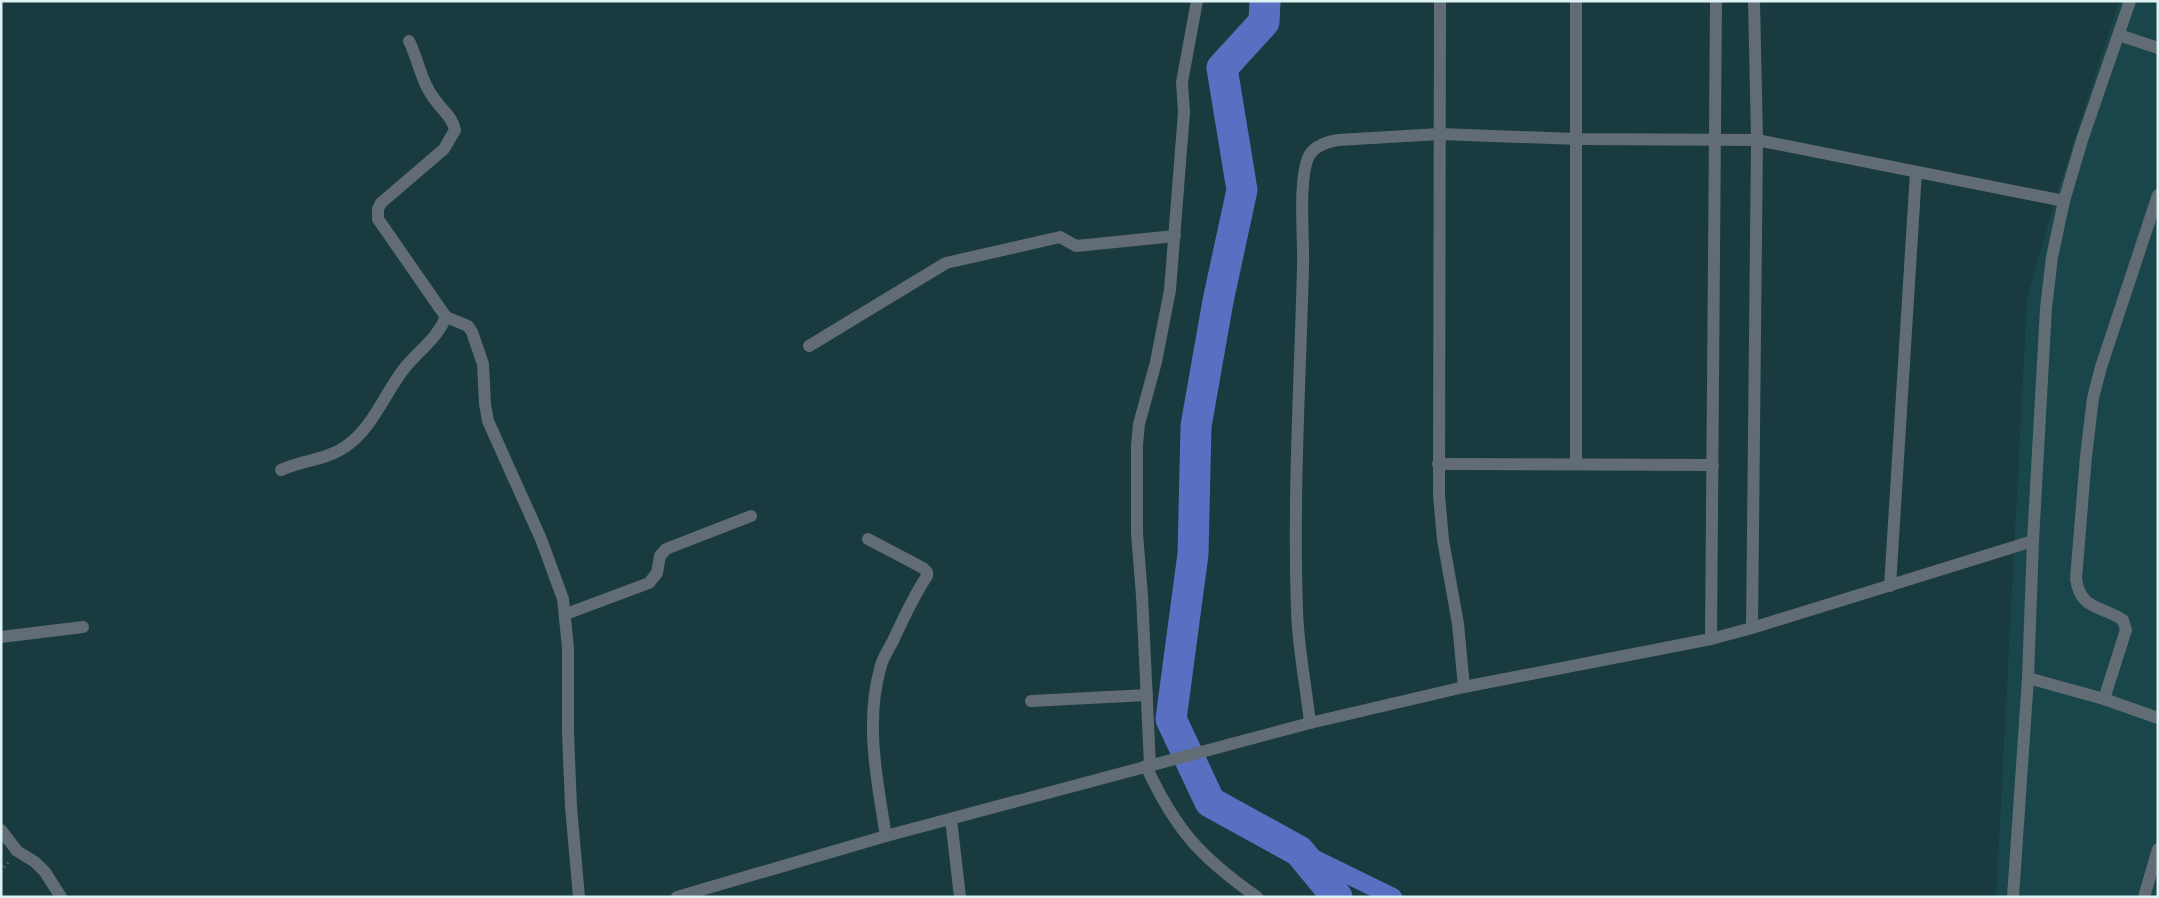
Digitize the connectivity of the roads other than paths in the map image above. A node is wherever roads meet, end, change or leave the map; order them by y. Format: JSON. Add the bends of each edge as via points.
{"nodes":[{"id":1,"x":1197,"y":1,"type":"edge"},
{"id":2,"x":1440,"y":1,"type":"edge"},
{"id":3,"x":1576,"y":1,"type":"edge"},
{"id":4,"x":1716,"y":1,"type":"edge"},
{"id":5,"x":1754,"y":1,"type":"edge"},
{"id":6,"x":2130,"y":1,"type":"edge"},
{"id":7,"x":2119,"y":35,"type":"junction"},
{"id":8,"x":409,"y":41,"type":"dead end"},
{"id":9,"x":2158,"y":48,"type":"edge"},
{"id":10,"x":1440,"y":134,"type":"junction"},
{"id":11,"x":1577,"y":139,"type":"junction"},
{"id":12,"x":1714,"y":140,"type":"junction"},
{"id":13,"x":1756,"y":140,"type":"junction"},
{"id":14,"x":1916,"y":172,"type":"junction"},
{"id":15,"x":2158,"y":195,"type":"edge"},
{"id":16,"x":2064,"y":201,"type":"junction"},
{"id":17,"x":1175,"y":236,"type":"junction"},
{"id":18,"x":446,"y":318,"type":"junction"},
{"id":19,"x":809,"y":346,"type":"dead end"},
{"id":20,"x":1438,"y":464,"type":"junction"},
{"id":21,"x":1576,"y":464,"type":"junction"},
{"id":22,"x":1713,"y":465,"type":"junction"},
{"id":23,"x":281,"y":470,"type":"dead end"},
{"id":24,"x":751,"y":516,"type":"dead end"},
{"id":25,"x":868,"y":539,"type":"dead end"},
{"id":26,"x":2033,"y":541,"type":"junction"},
{"id":27,"x":1890,"y":586,"type":"junction"},
{"id":28,"x":566,"y":614,"type":"junction"},
{"id":29,"x":83,"y":627,"type":"dead end"},
{"id":30,"x":1752,"y":628,"type":"junction"},
{"id":31,"x":1,"y":637,"type":"edge"},
{"id":32,"x":1711,"y":639,"type":"junction"},
{"id":33,"x":2028,"y":678,"type":"junction"},
{"id":34,"x":1464,"y":687,"type":"junction"},
{"id":35,"x":1147,"y":695,"type":"junction"},
{"id":36,"x":2104,"y":699,"type":"junction"},
{"id":37,"x":1031,"y":702,"type":"dead end"},
{"id":38,"x":2158,"y":718,"type":"edge"},
{"id":39,"x":1310,"y":723,"type":"junction"},
{"id":40,"x":1151,"y":765,"type":"junction"},
{"id":41,"x":950,"y":819,"type":"junction"},
{"id":42,"x":1,"y":830,"type":"edge"},
{"id":43,"x":886,"y":836,"type":"junction"},
{"id":44,"x":2158,"y":849,"type":"edge"},
{"id":45,"x":61,"y":897,"type":"edge"},
{"id":46,"x":580,"y":897,"type":"edge"},
{"id":47,"x":677,"y":897,"type":"edge"},
{"id":48,"x":960,"y":897,"type":"edge"},
{"id":49,"x":1257,"y":897,"type":"edge"},
{"id":50,"x":2013,"y":897,"type":"edge"},
{"id":51,"x":2144,"y":897,"type":"edge"}],
"edges":[{"from":1,"to":17,"type":"street","via":[[1182,82],[1184,112]]},
{"from":2,"to":10,"type":"street"},
{"from":3,"to":11,"type":"street"},
{"from":4,"to":12,"type":"street"},
{"from":5,"to":13,"type":"street"},
{"from":6,"to":7,"type":"street"},
{"from":7,"to":9,"type":"street"},
{"from":7,"to":16,"type":"street"},
{"from":8,"to":18,"type":"street","via":[[425,85],[451,118],[455,130],[444,149],[381,203],[377,214]]},
{"from":10,"to":11,"type":"street"},
{"from":10,"to":20,"type":"street"},
{"from":10,"to":39,"type":"street","via":[[1325,142],[1308,156],[1305,168],[1296,560],[1297,612]]},
{"from":11,"to":12,"type":"street"},
{"from":11,"to":21,"type":"street"},
{"from":12,"to":13,"type":"street"},
{"from":12,"to":22,"type":"street"},
{"from":13,"to":14,"type":"street"},
{"from":13,"to":30,"type":"street"},
{"from":14,"to":16,"type":"street"},
{"from":14,"to":27,"type":"street"},
{"from":15,"to":36,"type":"street","via":[[2101,367],[2093,398],[2086,456],[2076,579],[2078,589],[2090,605],[2123,620],[2126,630]]},
{"from":16,"to":26,"type":"street","via":[[2052,257],[2046,308]]},
{"from":17,"to":19,"type":"street","via":[[1076,246],[1060,237],[946,263]]},
{"from":17,"to":35,"type":"street","via":[[1164,324],[1137,444],[1137,533]]},
{"from":18,"to":23,"type":"street","via":[[441,330],[403,370],[370,421],[346,446]]},
{"from":18,"to":28,"type":"street","via":[[468,326],[472,332],[483,364],[488,421],[544,546]]},
{"from":20,"to":21,"type":"street"},
{"from":20,"to":34,"type":"street","via":[[1443,540],[1458,624]]},
{"from":21,"to":22,"type":"street"},
{"from":22,"to":32,"type":"street"},
{"from":24,"to":28,"type":"street","via":[[666,549],[660,556],[657,573],[649,583]]},
{"from":25,"to":43,"type":"street","via":[[927,572],[880,667],[874,698],[876,771]]},
{"from":26,"to":27,"type":"street"},
{"from":26,"to":33,"type":"street"},
{"from":27,"to":30,"type":"street"},
{"from":28,"to":46,"type":"street","via":[[571,807]]},
{"from":29,"to":31,"type":"street"},
{"from":30,"to":32,"type":"street"},
{"from":32,"to":34,"type":"street"},
{"from":33,"to":36,"type":"street"},
{"from":33,"to":50,"type":"street"},
{"from":34,"to":39,"type":"street"},
{"from":35,"to":37,"type":"street"},
{"from":35,"to":40,"type":"street"},
{"from":36,"to":38,"type":"street"},
{"from":39,"to":40,"type":"street"},
{"from":40,"to":41,"type":"street"},
{"from":40,"to":49,"type":"street","via":[[1168,810],[1190,841],[1223,874]]},
{"from":41,"to":43,"type":"street"},
{"from":41,"to":48,"type":"street"},
{"from":42,"to":45,"type":"street","via":[[17,851],[45,872]]},
{"from":43,"to":47,"type":"street"},
{"from":44,"to":51,"type":"street"}]}
